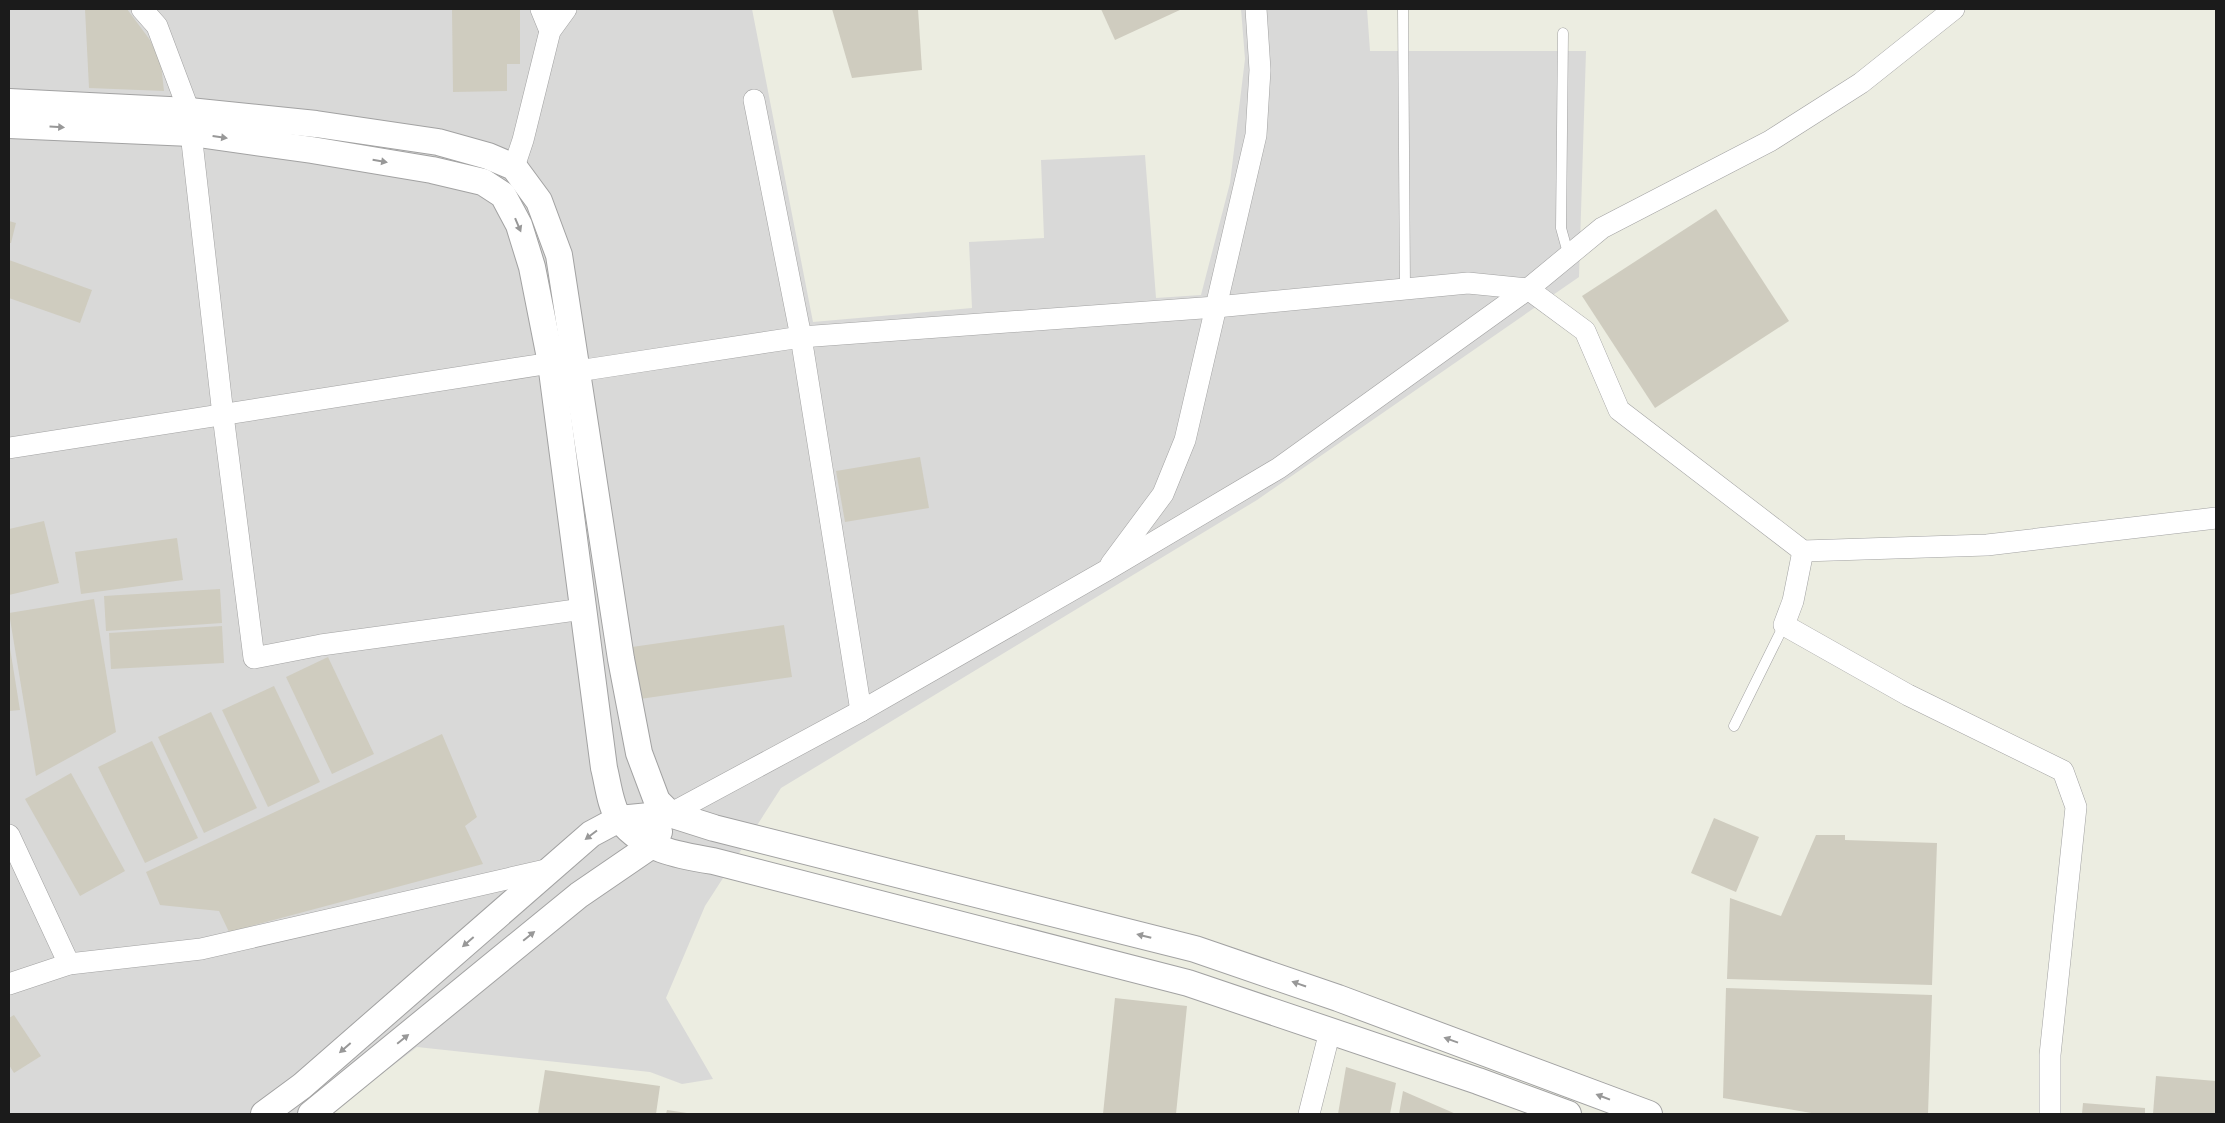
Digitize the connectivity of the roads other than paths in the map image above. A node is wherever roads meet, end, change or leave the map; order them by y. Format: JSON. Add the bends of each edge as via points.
{"nodes":[{"id":1,"x":142,"y":9,"type":"edge"},
{"id":2,"x":541,"y":9,"type":"edge"},
{"id":3,"x":566,"y":9,"type":"edge"},
{"id":4,"x":1256,"y":9,"type":"edge"},
{"id":5,"x":1403,"y":9,"type":"edge"},
{"id":6,"x":1954,"y":9,"type":"edge"},
{"id":7,"x":550,"y":31,"type":"junction"},
{"id":8,"x":1563,"y":33,"type":"dead end"},
{"id":9,"x":754,"y":100,"type":"dead end"},
{"id":10,"x":9,"y":102,"type":"edge"},
{"id":11,"x":190,"y":122,"type":"junction"},
{"id":12,"x":9,"y":125,"type":"edge"},
{"id":13,"x":514,"y":166,"type":"junction"},
{"id":14,"x":494,"y":189,"type":"junction"},
{"id":15,"x":1572,"y":253,"type":"junction"},
{"id":16,"x":1406,"y":289,"type":"junction"},
{"id":17,"x":1528,"y":289,"type":"junction"},
{"id":18,"x":1216,"y":307,"type":"junction"},
{"id":19,"x":801,"y":337,"type":"junction"},
{"id":20,"x":551,"y":363,"type":"junction"},
{"id":21,"x":578,"y":371,"type":"junction"},
{"id":22,"x":223,"y":415,"type":"junction"},
{"id":23,"x":9,"y":448,"type":"edge"},
{"id":24,"x":2216,"y":518,"type":"edge"},
{"id":25,"x":1803,"y":551,"type":"junction"},
{"id":26,"x":1107,"y":570,"type":"junction"},
{"id":27,"x":583,"y":609,"type":"junction"},
{"id":28,"x":1784,"y":625,"type":"junction"},
{"id":29,"x":621,"y":659,"type":"junction"},
{"id":30,"x":590,"y":665,"type":"junction"},
{"id":31,"x":861,"y":711,"type":"junction"},
{"id":32,"x":1734,"y":726,"type":"dead end"},
{"id":33,"x":670,"y":814,"type":"junction"},
{"id":34,"x":619,"y":819,"type":"junction"},
{"id":35,"x":9,"y":836,"type":"edge"},
{"id":36,"x":652,"y":845,"type":"junction"},
{"id":37,"x":554,"y":868,"type":"junction"},
{"id":38,"x":69,"y":964,"type":"junction"},
{"id":39,"x":9,"y":984,"type":"edge"},
{"id":40,"x":1330,"y":1031,"type":"junction"},
{"id":41,"x":264,"y":1114,"type":"edge"},
{"id":42,"x":311,"y":1114,"type":"edge"},
{"id":43,"x":1309,"y":1114,"type":"edge"},
{"id":44,"x":1568,"y":1114,"type":"edge"},
{"id":45,"x":1649,"y":1114,"type":"edge"},
{"id":46,"x":2050,"y":1114,"type":"edge"}],
"edges":[{"from":1,"to":11,"type":"street","via":[[157,26]]},
{"from":2,"to":7,"type":"street"},
{"from":3,"to":7,"type":"street"},
{"from":4,"to":18,"type":"street","via":[[1260,70],[1256,135]]},
{"from":5,"to":16,"type":"lane"},
{"from":6,"to":15,"type":"street","via":[[1860,82],[1778,136],[1602,228]]},
{"from":7,"to":13,"type":"street"},
{"from":8,"to":15,"type":"lane","via":[[1561,228],[1566,246]]},
{"from":9,"to":19,"type":"street"},
{"from":10,"to":11,"type":"street"},
{"from":12,"to":11,"type":"street","one_way":true},
{"from":11,"to":13,"type":"street","via":[[316,124],[438,142]]},
{"from":11,"to":14,"type":"street","one_way":true,"via":[[312,150],[432,170],[483,182]]},
{"from":11,"to":22,"type":"street"},
{"from":13,"to":14,"type":"street"},
{"from":13,"to":21,"type":"street","via":[[539,201],[559,255]]},
{"from":14,"to":20,"type":"street","one_way":true,"via":[[503,195],[519,224],[532,267]]},
{"from":15,"to":17,"type":"street"},
{"from":16,"to":17,"type":"street","via":[[1468,284]]},
{"from":16,"to":18,"type":"street"},
{"from":17,"to":25,"type":"street","via":[[1585,331],[1619,410]]},
{"from":17,"to":26,"type":"street","via":[[1279,468]]},
{"from":18,"to":19,"type":"street"},
{"from":18,"to":26,"type":"street","via":[[1186,440],[1162,494]]},
{"from":19,"to":21,"type":"street"},
{"from":19,"to":31,"type":"street"},
{"from":20,"to":22,"type":"street"},
{"from":20,"to":27,"type":"street"},
{"from":21,"to":29,"type":"street"},
{"from":22,"to":23,"type":"street"},
{"from":22,"to":27,"type":"street","via":[[254,658],[321,645]]},
{"from":24,"to":25,"type":"street","via":[[1987,545]]},
{"from":25,"to":28,"type":"street","via":[[1793,601]]},
{"from":26,"to":31,"type":"street"},
{"from":27,"to":30,"type":"street"},
{"from":28,"to":32,"type":"lane"},
{"from":28,"to":46,"type":"street","via":[[1908,695],[2063,771],[2076,807],[2050,1055]]},
{"from":29,"to":30,"type":"street"},
{"from":29,"to":33,"type":"street","via":[[639,753],[657,801]]},
{"from":30,"to":34,"type":"street","via":[[604,768]]},
{"from":31,"to":33,"type":"street"},
{"from":33,"to":34,"type":"street"},
{"from":33,"to":36,"type":"street"},
{"from":45,"to":33,"type":"street","one_way":true,"via":[[1338,998],[1195,949],[714,828]]},
{"from":34,"to":36,"type":"street"},
{"from":34,"to":37,"type":"street","one_way":true,"via":[[592,834]]},
{"from":35,"to":38,"type":"street"},
{"from":36,"to":40,"type":"street","via":[[668,854],[713,861],[1188,983]]},
{"from":42,"to":36,"type":"street","one_way":true,"via":[[579,895]]},
{"from":37,"to":38,"type":"street","via":[[201,949]]},
{"from":37,"to":41,"type":"street","one_way":true,"via":[[302,1086]]},
{"from":38,"to":39,"type":"street"},
{"from":40,"to":43,"type":"street"},
{"from":40,"to":44,"type":"street"}]}
